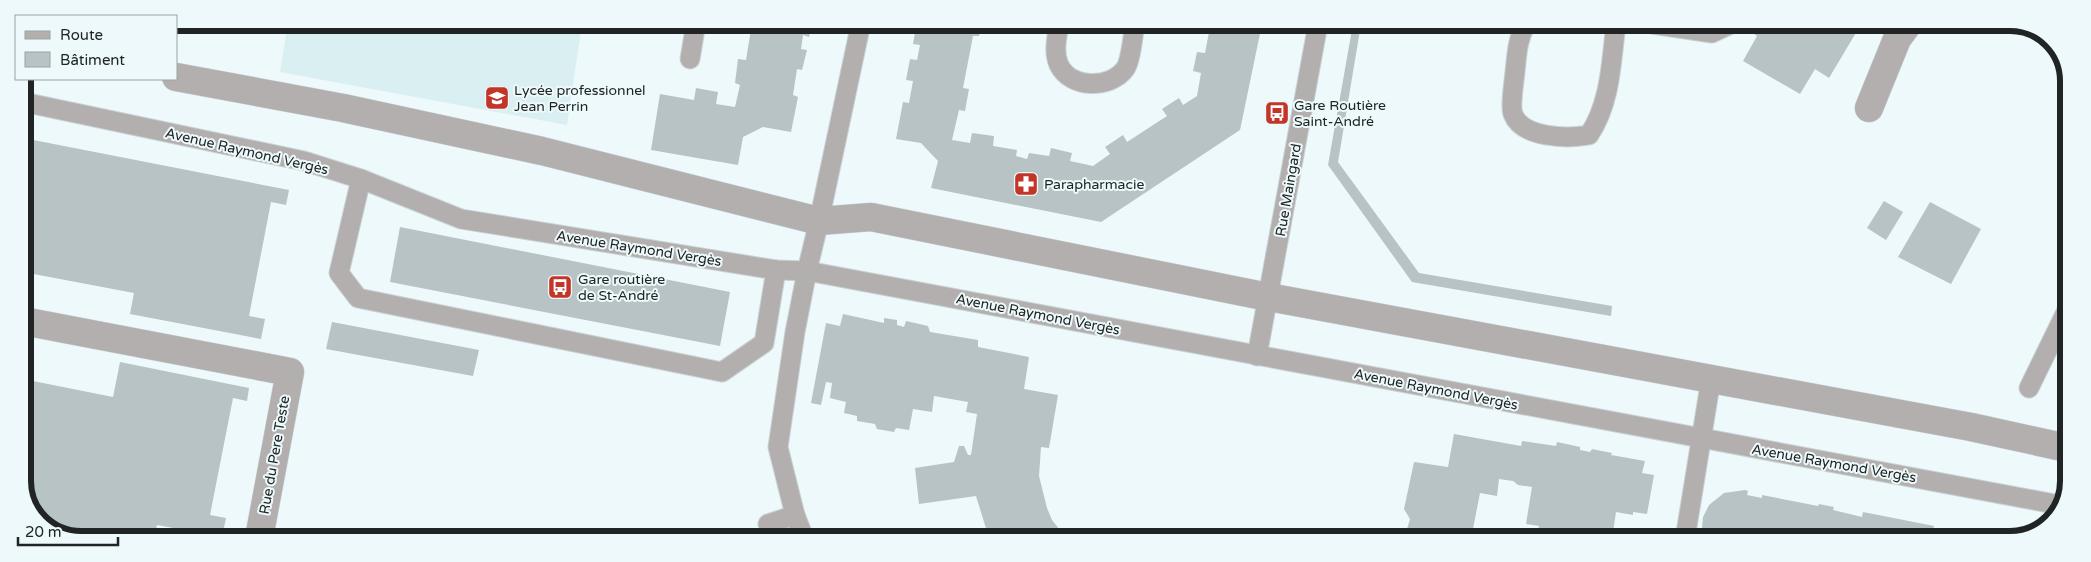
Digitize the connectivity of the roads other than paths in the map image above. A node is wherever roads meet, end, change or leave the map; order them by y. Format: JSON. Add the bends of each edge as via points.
{"nodes":[{"id":1,"x":695,"y":31,"type":"edge"},
{"id":2,"x":859,"y":31,"type":"edge"},
{"id":3,"x":1058,"y":31,"type":"edge"},
{"id":4,"x":1134,"y":31,"type":"edge"},
{"id":5,"x":1317,"y":31,"type":"edge"},
{"id":6,"x":1522,"y":31,"type":"edge"},
{"id":7,"x":1615,"y":31,"type":"edge"},
{"id":8,"x":1903,"y":31,"type":"edge"},
{"id":9,"x":690,"y":59,"type":"dead end"},
{"id":10,"x":178,"y":77,"type":"edge"},
{"id":11,"x":31,"y":104,"type":"edge"},
{"id":12,"x":1869,"y":108,"type":"dead end"},
{"id":13,"x":361,"y":179,"type":"junction"},
{"id":14,"x":819,"y":221,"type":"junction"},
{"id":15,"x":776,"y":270,"type":"junction"},
{"id":16,"x":807,"y":271,"type":"junction"},
{"id":17,"x":1268,"y":297,"type":"junction"},
{"id":18,"x":31,"y":323,"type":"edge"},
{"id":19,"x":2060,"y":324,"type":"edge"},
{"id":20,"x":1257,"y":356,"type":"junction"},
{"id":21,"x":1711,"y":379,"type":"junction"},
{"id":22,"x":2029,"y":388,"type":"dead end"},
{"id":23,"x":1702,"y":439,"type":"junction"},
{"id":24,"x":2060,"y":446,"type":"edge"},
{"id":25,"x":2054,"y":504,"type":"edge"},
{"id":26,"x":795,"y":515,"type":"junction"},
{"id":27,"x":768,"y":524,"type":"dead end"},
{"id":28,"x":260,"y":531,"type":"edge"},
{"id":29,"x":801,"y":531,"type":"edge"},
{"id":30,"x":1686,"y":531,"type":"edge"}],
"edges":[{"from":1,"to":9,"type":"lane"},
{"from":2,"to":14,"type":"lane"},
{"from":3,"to":4,"type":"lane","via":[[1055,48],[1060,66],[1072,79],[1088,84],[1115,79],[1126,67]]},
{"from":5,"to":17,"type":"lane","name":"Rue Maingard"},
{"from":6,"to":7,"type":"lane","via":[[1519,38],[1512,113],[1521,127],[1539,134],[1574,138],[1589,135],[1599,120],[1607,94]]},
{"from":8,"to":12,"type":"street"},
{"from":10,"to":14,"type":"street","via":[[343,108],[533,149]]},
{"from":11,"to":13,"type":"lane","name":"Avenue Raymond Vergès","via":[[304,161]]},
{"from":13,"to":15,"type":"lane","name":"Avenue Raymond Vergès","via":[[461,219]]},
{"from":13,"to":15,"type":"lane","via":[[339,273],[358,298],[722,372],[764,343]]},
{"from":14,"to":16,"type":"lane"},
{"from":14,"to":17,"type":"street","via":[[871,217]]},
{"from":15,"to":16,"type":"lane","name":"Avenue Raymond Vergès"},
{"from":16,"to":20,"type":"lane","name":"Avenue Raymond Vergès"},
{"from":16,"to":26,"type":"lane","via":[[778,447]]},
{"from":17,"to":20,"type":"lane","name":"Rue Maingard"},
{"from":17,"to":21,"type":"street"},
{"from":18,"to":28,"type":"street","name":"Rue du Pere Teste","via":[[290,372]]},
{"from":19,"to":22,"type":"lane"},
{"from":20,"to":23,"type":"lane","name":"Avenue Raymond Vergès"},
{"from":21,"to":23,"type":"lane"},
{"from":21,"to":24,"type":"street"},
{"from":23,"to":25,"type":"lane","name":"Avenue Raymond Vergès"},
{"from":23,"to":30,"type":"lane"},
{"from":26,"to":27,"type":"lane"},
{"from":26,"to":29,"type":"lane"}]}
